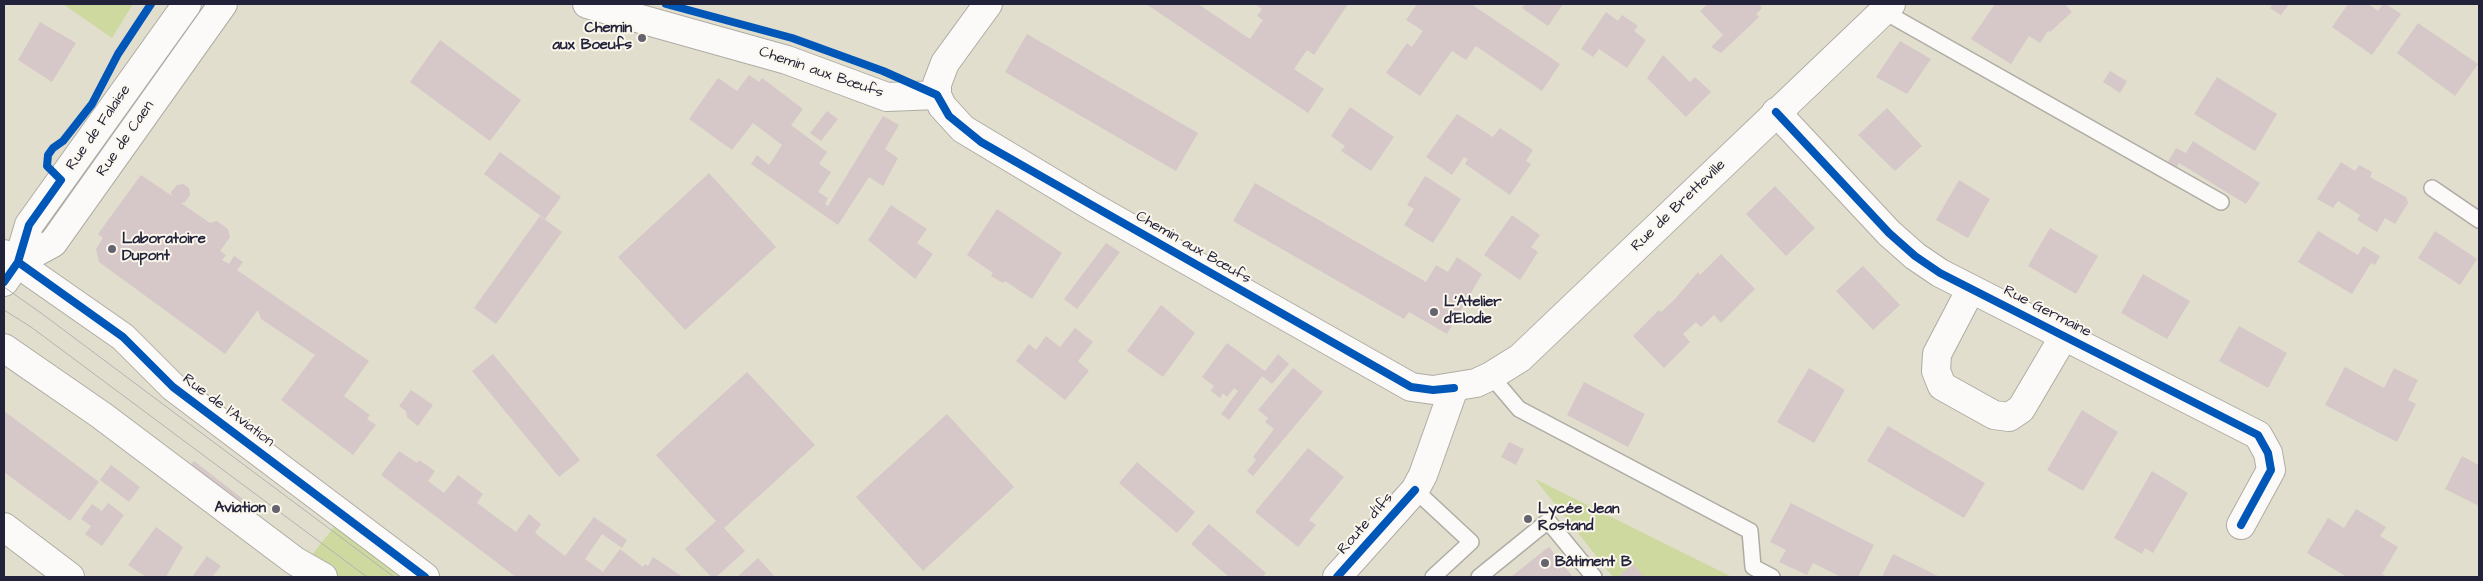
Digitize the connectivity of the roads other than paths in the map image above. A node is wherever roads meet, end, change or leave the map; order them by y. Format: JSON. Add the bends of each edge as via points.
{"nodes":[{"id":1,"x":187,"y":4,"type":"edge"},
{"id":2,"x":222,"y":4,"type":"edge"},
{"id":3,"x":587,"y":4,"type":"edge"},
{"id":4,"x":988,"y":4,"type":"edge"},
{"id":5,"x":1887,"y":7,"type":"edge"},
{"id":6,"x":937,"y":95,"type":"junction"},
{"id":7,"x":1776,"y":112,"type":"junction"},
{"id":8,"x":2432,"y":188,"type":"dead end"},
{"id":9,"x":2221,"y":202,"type":"dead end"},
{"id":10,"x":2479,"y":220,"type":"edge"},
{"id":11,"x":9,"y":266,"type":"edge"},
{"id":12,"x":1971,"y":289,"type":"junction"},
{"id":13,"x":2064,"y":336,"type":"junction"},
{"id":14,"x":4,"y":348,"type":"edge"},
{"id":15,"x":1491,"y":376,"type":"junction"},
{"id":16,"x":1454,"y":388,"type":"junction"},
{"id":17,"x":1415,"y":490,"type":"junction"},
{"id":18,"x":2241,"y":525,"type":"dead end"},
{"id":19,"x":4,"y":527,"type":"edge"},
{"id":20,"x":70,"y":577,"type":"edge"},
{"id":21,"x":323,"y":577,"type":"edge"},
{"id":22,"x":425,"y":577,"type":"edge"},
{"id":23,"x":1337,"y":577,"type":"edge"},
{"id":24,"x":1433,"y":577,"type":"edge"},
{"id":25,"x":1479,"y":577,"type":"edge"},
{"id":26,"x":1594,"y":577,"type":"edge"},
{"id":27,"x":1772,"y":577,"type":"edge"}],
"edges":[{"from":1,"to":11,"type":"main road","name":"Rue de Falaise","via":[[29,225]]},
{"from":2,"to":11,"type":"main road","name":"Rue de Caen","via":[[53,243]]},
{"from":3,"to":6,"type":"main road","name":"Chemin aux Bœufs","via":[[787,60],[887,97]]},
{"from":4,"to":6,"type":"main road","via":[[945,63],[937,84]]},
{"from":5,"to":7,"type":"main road","name":"Rue de Bretteville"},
{"from":5,"to":9,"type":"lane"},
{"from":6,"to":16,"type":"main road","name":"Chemin aux Bœufs","via":[[949,116],[981,142],[1402,382],[1411,387],[1433,390]]},
{"from":7,"to":12,"type":"main road","name":"Rue Germaine","via":[[1889,234],[1932,267]]},
{"from":7,"to":15,"type":"main road","name":"Rue de Bretteville","via":[[1542,339]]},
{"from":8,"to":10,"type":"lane"},
{"from":11,"to":22,"type":"main road","name":"Rue de l'Aviation","via":[[123,337],[173,387]]},
{"from":12,"to":13,"type":"main road","name":"Rue Germaine"},
{"from":12,"to":13,"type":"main road","name":"Rue Germaine","via":[[1936,354],[1936,371],[1942,386],[1994,415],[2009,417],[2021,409]]},
{"from":13,"to":18,"type":"main road","name":"Rue Germaine","via":[[2258,435],[2268,453],[2271,470]]},
{"from":14,"to":21,"type":"main road","via":[[101,415],[295,561]]},
{"from":15,"to":16,"type":"main road","name":"Rue de Bretteville"},
{"from":15,"to":27,"type":"lane","via":[[1519,409],[1750,531],[1753,568]]},
{"from":16,"to":17,"type":"main road","name":"Route d'Ifs"},
{"from":17,"to":23,"type":"main road","name":"Route d'Ifs"},
{"from":17,"to":24,"type":"lane","via":[[1471,542]]},
{"from":19,"to":20,"type":"main road"},
{"from":25,"to":26,"type":"lane","via":[[1548,520]]}]}
